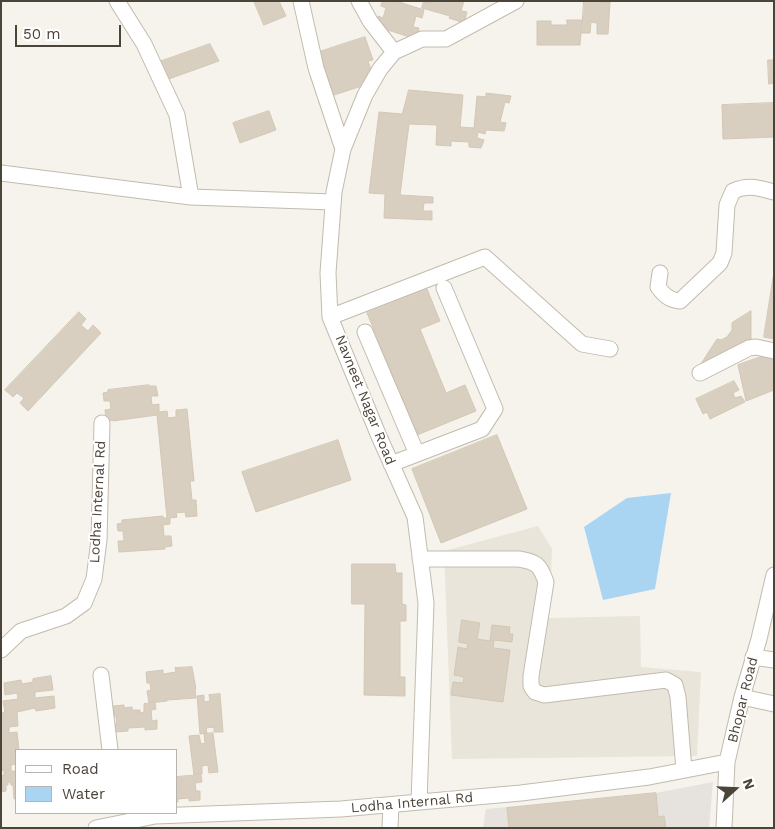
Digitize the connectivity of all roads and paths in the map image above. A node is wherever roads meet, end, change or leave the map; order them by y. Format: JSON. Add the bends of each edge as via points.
{"nodes":[{"id":1,"x":117,"y":1,"type":"edge"},
{"id":2,"x":300,"y":1,"type":"edge"},
{"id":3,"x":359,"y":1,"type":"edge"},
{"id":4,"x":516,"y":1,"type":"edge"},
{"id":5,"x":394,"y":52,"type":"junction"},
{"id":6,"x":343,"y":149,"type":"junction"},
{"id":7,"x":1,"y":172,"type":"edge"},
{"id":8,"x":774,"y":192,"type":"edge"},
{"id":9,"x":191,"y":197,"type":"junction"},
{"id":10,"x":333,"y":202,"type":"junction"},
{"id":11,"x":660,"y":273,"type":"dead end"},
{"id":12,"x":444,"y":288,"type":"dead end"},
{"id":13,"x":330,"y":317,"type":"junction"},
{"id":14,"x":366,"y":332,"type":"dead end"},
{"id":15,"x":610,"y":349,"type":"dead end"},
{"id":16,"x":774,"y":351,"type":"edge"},
{"id":17,"x":700,"y":373,"type":"dead end"},
{"id":18,"x":102,"y":422,"type":"dead end"},
{"id":19,"x":417,"y":454,"type":"junction"},
{"id":20,"x":391,"y":464,"type":"junction"},
{"id":21,"x":420,"y":559,"type":"junction"},
{"id":22,"x":774,"y":575,"type":"edge"},
{"id":23,"x":1,"y":650,"type":"edge"},
{"id":24,"x":753,"y":657,"type":"junction"},
{"id":25,"x":774,"y":660,"type":"edge"},
{"id":26,"x":101,"y":675,"type":"dead end"},
{"id":27,"x":742,"y":697,"type":"junction"},
{"id":28,"x":774,"y":704,"type":"edge"},
{"id":29,"x":110,"y":749,"type":"edge"},
{"id":30,"x":727,"y":762,"type":"junction"},
{"id":31,"x":684,"y":770,"type":"junction"},
{"id":32,"x":419,"y":802,"type":"junction"},
{"id":33,"x":391,"y":805,"type":"junction"},
{"id":34,"x":118,"y":818,"type":"edge"},
{"id":35,"x":96,"y":828,"type":"edge"},
{"id":36,"x":390,"y":828,"type":"edge"},
{"id":37,"x":724,"y":828,"type":"edge"}],
"edges":[{"from":1,"to":9,"type":"street","via":[[144,44],[177,115]]},
{"from":2,"to":6,"type":"street","name":"Navneet Nagar Road","via":[[316,68]]},
{"from":3,"to":5,"type":"street"},
{"from":4,"to":5,"type":"street","via":[[446,39],[422,39]]},
{"from":5,"to":6,"type":"street","via":[[365,95]]},
{"from":6,"to":10,"type":"street","name":"Navneet Nagar Road"},
{"from":7,"to":9,"type":"street"},
{"from":8,"to":11,"type":"street","via":[[750,186],[733,191],[727,205],[724,253],[720,263],[680,301],[665,296],[658,287]]},
{"from":9,"to":10,"type":"street"},
{"from":10,"to":13,"type":"street","name":"Navneet Nagar Road","via":[[328,273]]},
{"from":12,"to":19,"type":"street","via":[[495,409],[482,428]]},
{"from":13,"to":15,"type":"street","via":[[485,258],[582,344]]},
{"from":13,"to":20,"type":"street","name":"Navneet Nagar Road"},
{"from":14,"to":19,"type":"street"},
{"from":16,"to":17,"type":"street","via":[[749,348]]},
{"from":18,"to":23,"type":"street","name":"Lodha Internal Rd","via":[[99,540],[94,579],[84,603],[66,616],[21,631]]},
{"from":19,"to":20,"type":"street"},
{"from":20,"to":21,"type":"street","name":"Navneet Nagar Road","via":[[415,517]]},
{"from":21,"to":31,"type":"street","via":[[519,559],[532,561],[541,568],[546,582],[530,676],[535,692],[544,694],[666,680],[675,685],[678,697]]},
{"from":21,"to":32,"type":"street","name":"Navneet Nagar Road","via":[[426,604]]},
{"from":22,"to":24,"type":"street","name":"Bhopar Road"},
{"from":24,"to":25,"type":"street"},
{"from":24,"to":27,"type":"street","name":"Bhopar Road"},
{"from":26,"to":29,"type":"street"},
{"from":27,"to":28,"type":"street"},
{"from":27,"to":30,"type":"street","name":"Bhopar Road"},
{"from":30,"to":31,"type":"street","name":"Lodha Internal Rd"},
{"from":30,"to":37,"type":"street","name":"Bhopar Road"},
{"from":31,"to":32,"type":"street","name":"Lodha Internal Rd","via":[[530,792]]},
{"from":32,"to":33,"type":"street","name":"Lodha Internal Rd"},
{"from":33,"to":34,"type":"street","name":"Lodha Internal Rd"},
{"from":33,"to":36,"type":"street"},
{"from":34,"to":35,"type":"street","name":"Lodha Internal Rd"}]}
